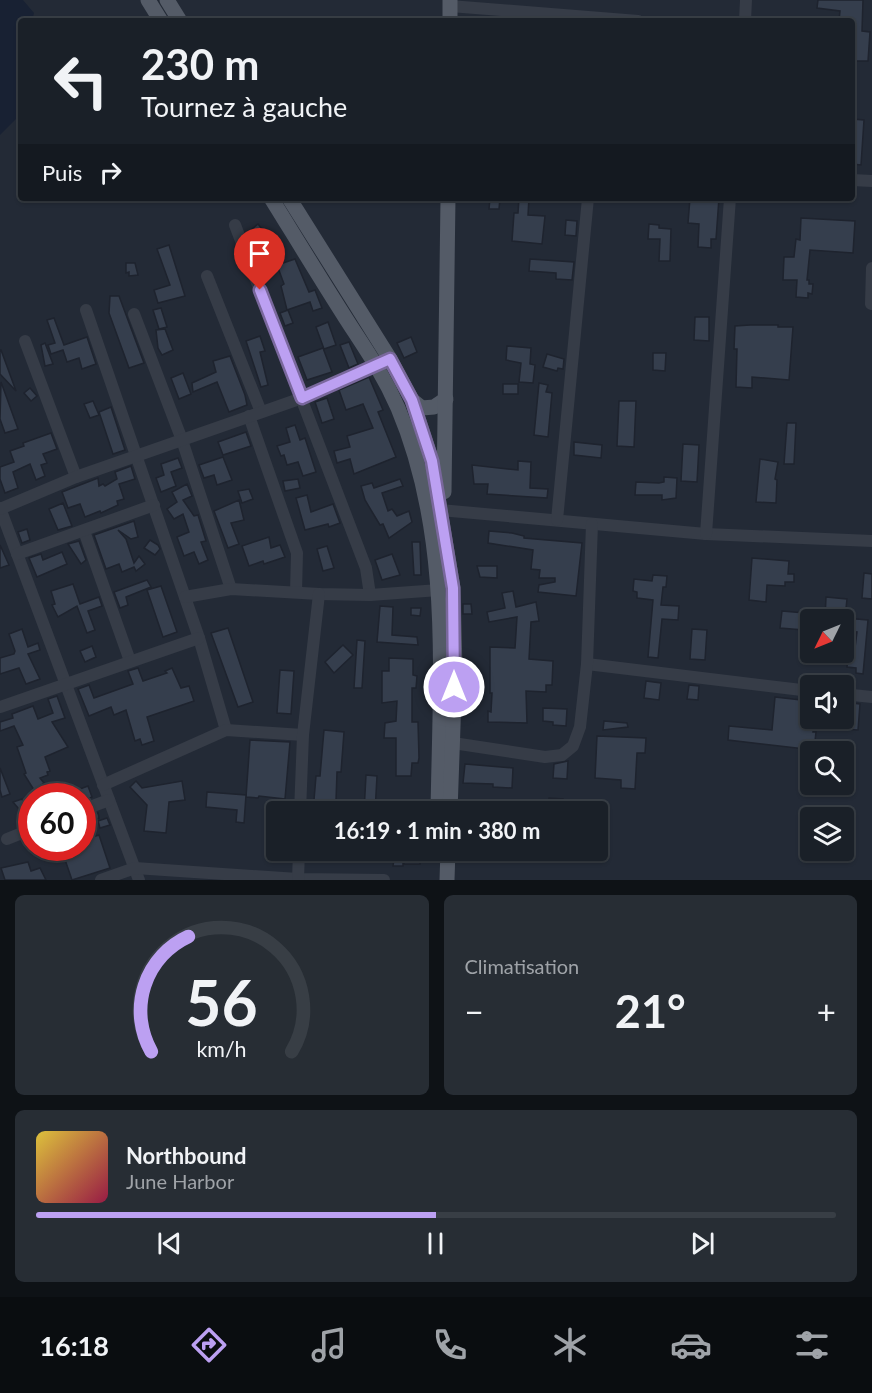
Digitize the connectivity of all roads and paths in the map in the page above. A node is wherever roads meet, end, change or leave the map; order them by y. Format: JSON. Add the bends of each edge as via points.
{"nodes":[{"id":1,"x":148,"y":0,"type":"edge"},
{"id":2,"x":166,"y":0,"type":"edge"},
{"id":3,"x":746,"y":0,"type":"edge"},
{"id":4,"x":450,"y":9,"type":"edge"},
{"id":5,"x":159,"y":18,"type":"edge"},
{"id":6,"x":178,"y":18,"type":"edge"},
{"id":7,"x":591,"y":18,"type":"edge"},
{"id":8,"x":744,"y":18,"type":"edge"},
{"id":9,"x":855,"y":180,"type":"edge"},
{"id":10,"x":872,"y":182,"type":"edge"},
{"id":11,"x":273,"y":201,"type":"edge"},
{"id":12,"x":291,"y":201,"type":"edge"},
{"id":13,"x":448,"y":201,"type":"edge"},
{"id":14,"x":588,"y":201,"type":"edge"},
{"id":15,"x":730,"y":201,"type":"edge"},
{"id":16,"x":235,"y":225,"type":"dead end"},
{"id":17,"x":872,"y":268,"type":"edge"},
{"id":18,"x":207,"y":276,"type":"dead end"},
{"id":19,"x":871,"y":304,"type":"edge"},
{"id":20,"x":86,"y":310,"type":"dead end"},
{"id":21,"x":134,"y":314,"type":"dead end"},
{"id":22,"x":25,"y":341,"type":"dead end"},
{"id":23,"x":383,"y":361,"type":"junction"},
{"id":24,"x":302,"y":398,"type":"junction"},
{"id":25,"x":446,"y":399,"type":"junction"},
{"id":26,"x":412,"y":400,"type":"junction"},
{"id":27,"x":255,"y":414,"type":"junction"},
{"id":28,"x":182,"y":440,"type":"junction"},
{"id":29,"x":137,"y":456,"type":"junction"},
{"id":30,"x":76,"y":477,"type":"junction"},
{"id":31,"x":154,"y":506,"type":"junction"},
{"id":32,"x":0,"y":508,"type":"edge"},
{"id":33,"x":435,"y":511,"type":"junction"},
{"id":34,"x":557,"y":520,"type":"junction"},
{"id":35,"x":592,"y":524,"type":"junction"},
{"id":36,"x":84,"y":531,"type":"junction"},
{"id":37,"x":706,"y":534,"type":"junction"},
{"id":38,"x":872,"y":541,"type":"edge"},
{"id":39,"x":17,"y":554,"type":"junction"},
{"id":40,"x":231,"y":589,"type":"junction"},
{"id":41,"x":439,"y":590,"type":"junction"},
{"id":42,"x":296,"y":592,"type":"junction"},
{"id":43,"x":319,"y":594,"type":"junction"},
{"id":44,"x":370,"y":595,"type":"junction"},
{"id":45,"x":185,"y":597,"type":"junction"},
{"id":46,"x":199,"y":638,"type":"junction"},
{"id":47,"x":130,"y":661,"type":"junction"},
{"id":48,"x":587,"y":664,"type":"junction"},
{"id":49,"x":65,"y":684,"type":"junction"},
{"id":50,"x":800,"y":690,"type":"edge"},
{"id":51,"x":854,"y":695,"type":"edge"},
{"id":52,"x":872,"y":697,"type":"edge"},
{"id":53,"x":0,"y":707,"type":"edge"},
{"id":54,"x":226,"y":730,"type":"junction"},
{"id":55,"x":303,"y":735,"type":"junction"},
{"id":56,"x":453,"y":743,"type":"junction"},
{"id":57,"x":103,"y":785,"type":"junction"},
{"id":58,"x":109,"y":800,"type":"junction"},
{"id":59,"x":300,"y":801,"type":"edge"},
{"id":60,"x":438,"y":801,"type":"edge"},
{"id":61,"x":450,"y":801,"type":"edge"},
{"id":62,"x":96,"y":805,"type":"edge"},
{"id":63,"x":18,"y":835,"type":"edge"},
{"id":64,"x":7,"y":839,"type":"dead end"},
{"id":65,"x":299,"y":861,"type":"edge"},
{"id":66,"x":437,"y":861,"type":"edge"},
{"id":67,"x":448,"y":861,"type":"edge"},
{"id":68,"x":135,"y":868,"type":"junction"},
{"id":69,"x":298,"y":879,"type":"edge"},
{"id":70,"x":101,"y":880,"type":"edge"},
{"id":71,"x":139,"y":880,"type":"edge"},
{"id":72,"x":384,"y":880,"type":"edge"},
{"id":73,"x":437,"y":880,"type":"edge"},
{"id":74,"x":447,"y":880,"type":"edge"}],
"edges":[{"from":1,"to":5,"type":"main road"},
{"from":2,"to":6,"type":"main road"},
{"from":3,"to":8,"type":"street"},
{"from":4,"to":7,"type":"street"},
{"from":9,"to":10,"type":"street"},
{"from":11,"to":23,"type":"main road"},
{"from":12,"to":23,"type":"main road"},
{"from":13,"to":25,"type":"main road"},
{"from":14,"to":34,"type":"street"},
{"from":15,"to":37,"type":"street"},
{"from":16,"to":24,"type":"street"},
{"from":17,"to":19,"type":"street"},
{"from":18,"to":27,"type":"street"},
{"from":20,"to":29,"type":"street"},
{"from":21,"to":28,"type":"street"},
{"from":22,"to":30,"type":"street"},
{"from":23,"to":24,"type":"street"},
{"from":23,"to":26,"type":"main road"},
{"from":23,"to":33,"type":"main road"},
{"from":24,"to":27,"type":"street"},
{"from":24,"to":44,"type":"street","via":[[366,568]]},
{"from":25,"to":26,"type":"main road","via":[[434,407],[422,408]]},
{"from":25,"to":33,"type":"main road","via":[[445,490]]},
{"from":26,"to":33,"type":"main road","via":[[432,461]]},
{"from":27,"to":28,"type":"street"},
{"from":27,"to":42,"type":"street","via":[[297,553]]},
{"from":28,"to":29,"type":"street"},
{"from":28,"to":40,"type":"street"},
{"from":29,"to":30,"type":"street"},
{"from":29,"to":31,"type":"street"},
{"from":30,"to":32,"type":"street"},
{"from":31,"to":36,"type":"street"},
{"from":31,"to":45,"type":"street"},
{"from":32,"to":39,"type":"street"},
{"from":33,"to":34,"type":"street"},
{"from":33,"to":41,"type":"main road"},
{"from":33,"to":56,"type":"main road","via":[[453,588]]},
{"from":34,"to":35,"type":"street"},
{"from":35,"to":37,"type":"street"},
{"from":35,"to":48,"type":"street"},
{"from":36,"to":39,"type":"street"},
{"from":36,"to":47,"type":"street"},
{"from":37,"to":38,"type":"street"},
{"from":39,"to":49,"type":"street"},
{"from":40,"to":42,"type":"street"},
{"from":40,"to":45,"type":"street"},
{"from":41,"to":44,"type":"street"},
{"from":41,"to":60,"type":"main road"},
{"from":42,"to":43,"type":"street"},
{"from":43,"to":44,"type":"street"},
{"from":43,"to":55,"type":"street"},
{"from":45,"to":46,"type":"street"},
{"from":46,"to":47,"type":"street"},
{"from":46,"to":54,"type":"street"},
{"from":47,"to":49,"type":"street"},
{"from":48,"to":50,"type":"street"},
{"from":48,"to":56,"type":"street","via":[[580,727],[573,746],[562,755],[545,757]]},
{"from":49,"to":53,"type":"street"},
{"from":49,"to":57,"type":"street"},
{"from":51,"to":52,"type":"street"},
{"from":54,"to":55,"type":"street"},
{"from":54,"to":57,"type":"street"},
{"from":55,"to":59,"type":"street"},
{"from":56,"to":61,"type":"main road"},
{"from":57,"to":58,"type":"street"},
{"from":58,"to":62,"type":"street"},
{"from":58,"to":68,"type":"street"},
{"from":63,"to":64,"type":"street"},
{"from":65,"to":69,"type":"street"},
{"from":66,"to":73,"type":"main road"},
{"from":67,"to":74,"type":"main road"},
{"from":68,"to":69,"type":"street"},
{"from":68,"to":70,"type":"street"},
{"from":68,"to":71,"type":"street"},
{"from":69,"to":72,"type":"street"}]}
